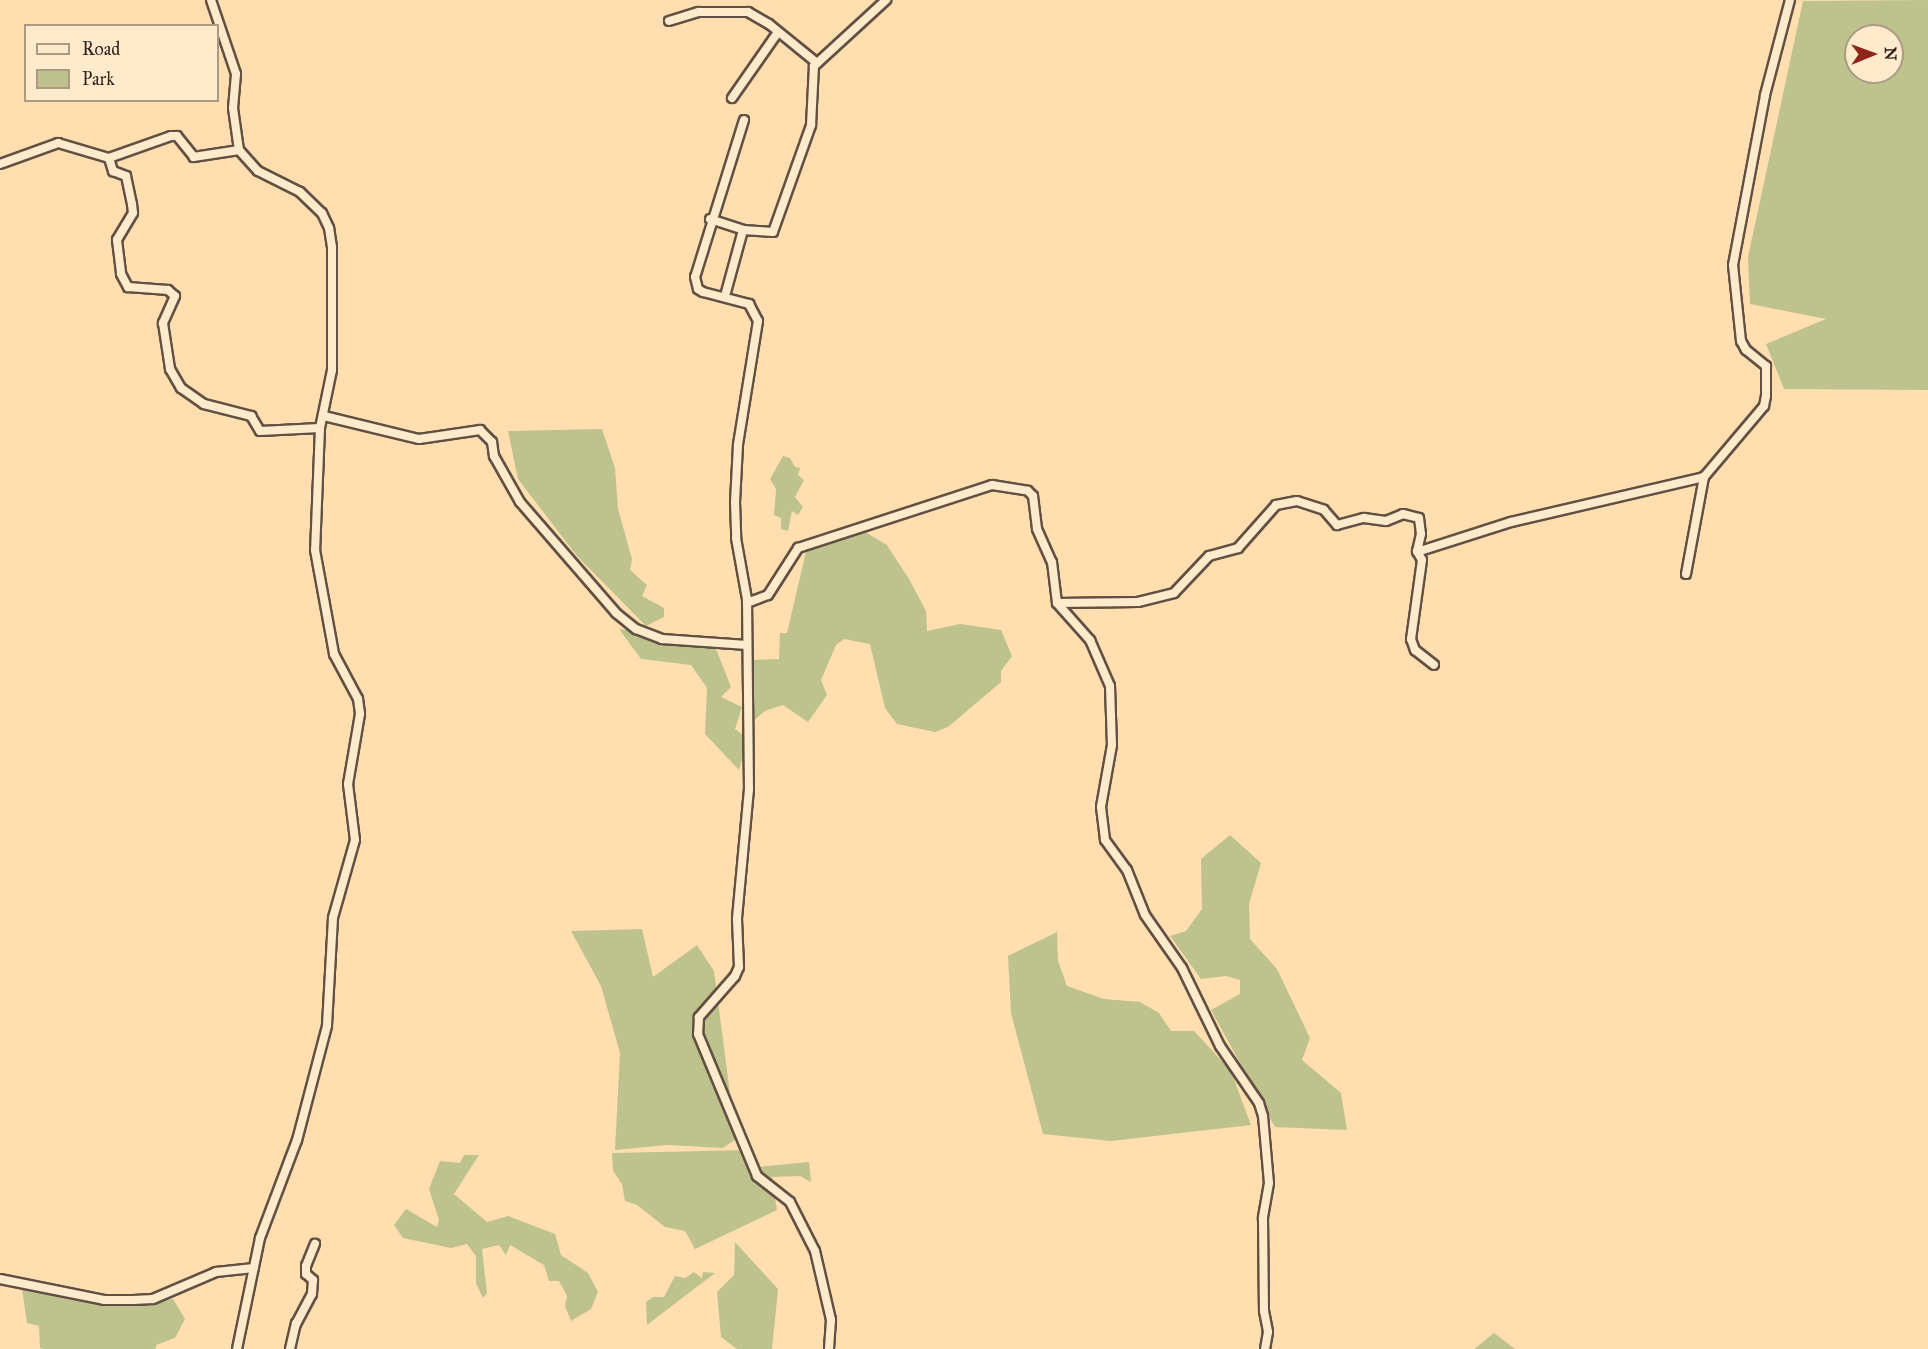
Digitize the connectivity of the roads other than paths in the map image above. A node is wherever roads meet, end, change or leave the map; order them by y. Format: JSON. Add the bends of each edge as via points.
{"nodes":[{"id":1,"x":212,"y":0,"type":"edge"},
{"id":2,"x":886,"y":0,"type":"edge"},
{"id":3,"x":1790,"y":0,"type":"edge"},
{"id":4,"x":669,"y":21,"type":"dead end"},
{"id":5,"x":777,"y":32,"type":"junction"},
{"id":6,"x":817,"y":63,"type":"junction"},
{"id":7,"x":732,"y":98,"type":"dead end"},
{"id":8,"x":744,"y":120,"type":"dead end"},
{"id":9,"x":239,"y":150,"type":"junction"},
{"id":10,"x":109,"y":158,"type":"junction"},
{"id":11,"x":0,"y":164,"type":"edge"},
{"id":12,"x":710,"y":219,"type":"junction"},
{"id":13,"x":743,"y":230,"type":"junction"},
{"id":14,"x":725,"y":296,"type":"junction"},
{"id":15,"x":324,"y":417,"type":"junction"},
{"id":16,"x":320,"y":428,"type":"junction"},
{"id":17,"x":1704,"y":477,"type":"junction"},
{"id":18,"x":1417,"y":552,"type":"junction"},
{"id":19,"x":1686,"y":574,"type":"dead end"},
{"id":20,"x":747,"y":603,"type":"junction"},
{"id":21,"x":1057,"y":603,"type":"junction"},
{"id":22,"x":747,"y":645,"type":"junction"},
{"id":23,"x":1434,"y":665,"type":"dead end"},
{"id":24,"x":315,"y":1244,"type":"dead end"},
{"id":25,"x":254,"y":1269,"type":"junction"},
{"id":26,"x":0,"y":1279,"type":"edge"},
{"id":27,"x":237,"y":1349,"type":"edge"},
{"id":28,"x":291,"y":1349,"type":"edge"},
{"id":29,"x":829,"y":1349,"type":"edge"},
{"id":30,"x":1264,"y":1349,"type":"edge"}],
"edges":[{"from":1,"to":9,"type":"street","via":[[236,74],[233,108]]},
{"from":2,"to":6,"type":"street"},
{"from":3,"to":17,"type":"street","via":[[1765,95],[1733,265],[1741,341],[1768,370],[1766,396],[1764,406]]},
{"from":4,"to":5,"type":"street","via":[[724,9],[748,12]]},
{"from":5,"to":6,"type":"street"},
{"from":5,"to":7,"type":"street"},
{"from":6,"to":13,"type":"street","via":[[811,125],[773,232]]},
{"from":8,"to":12,"type":"street"},
{"from":9,"to":10,"type":"street","via":[[194,157],[177,136],[171,136]]},
{"from":9,"to":15,"type":"street","via":[[258,171],[300,192],[321,213],[328,228],[332,248],[332,370]]},
{"from":10,"to":11,"type":"street","via":[[58,143]]},
{"from":10,"to":16,"type":"street","via":[[113,171],[126,176],[133,213],[117,240],[120,274],[128,287],[168,290],[175,296],[163,323],[170,369],[181,388],[204,404],[251,416],[260,431]]},
{"from":12,"to":13,"type":"street"},
{"from":12,"to":14,"type":"street","via":[[696,284],[704,292]]},
{"from":13,"to":14,"type":"street"},
{"from":14,"to":20,"type":"street","via":[[749,304],[758,321],[738,445],[735,502],[736,538]]},
{"from":15,"to":16,"type":"street"},
{"from":15,"to":22,"type":"street","via":[[402,437],[433,439],[480,430],[492,442],[494,456],[519,502],[623,618],[662,639]]},
{"from":16,"to":25,"type":"street","via":[[315,550],[334,654],[358,699],[360,714],[348,784],[355,840],[333,918],[327,1026],[297,1140],[260,1238]]},
{"from":17,"to":18,"type":"street","via":[[1511,522]]},
{"from":17,"to":19,"type":"street"},
{"from":18,"to":21,"type":"street","via":[[1421,532],[1417,516],[1403,514],[1386,521],[1364,518],[1337,525],[1318,507],[1288,501],[1275,505],[1238,548],[1209,556],[1174,593],[1138,602]]},
{"from":18,"to":23,"type":"street","via":[[1422,560],[1411,639],[1415,650]]},
{"from":20,"to":21,"type":"street","via":[[768,595],[798,548],[997,484],[1033,496],[1037,529],[1052,562]]},
{"from":20,"to":22,"type":"street"},
{"from":21,"to":30,"type":"street","via":[[1090,640],[1110,686],[1112,745],[1101,807],[1105,840],[1127,870],[1145,915],[1182,968],[1220,1046],[1259,1103],[1263,1116],[1269,1175],[1263,1218],[1264,1311],[1268,1332]]},
{"from":22,"to":29,"type":"street","via":[[749,789],[738,908],[739,967],[699,1017],[698,1034],[752,1167],[757,1176],[790,1202],[815,1251],[831,1320]]},
{"from":24,"to":28,"type":"street","via":[[306,1266],[306,1274],[313,1280],[312,1294],[296,1324]]},
{"from":25,"to":26,"type":"street","via":[[216,1272],[153,1299],[104,1300]]},
{"from":25,"to":27,"type":"street"}]}
